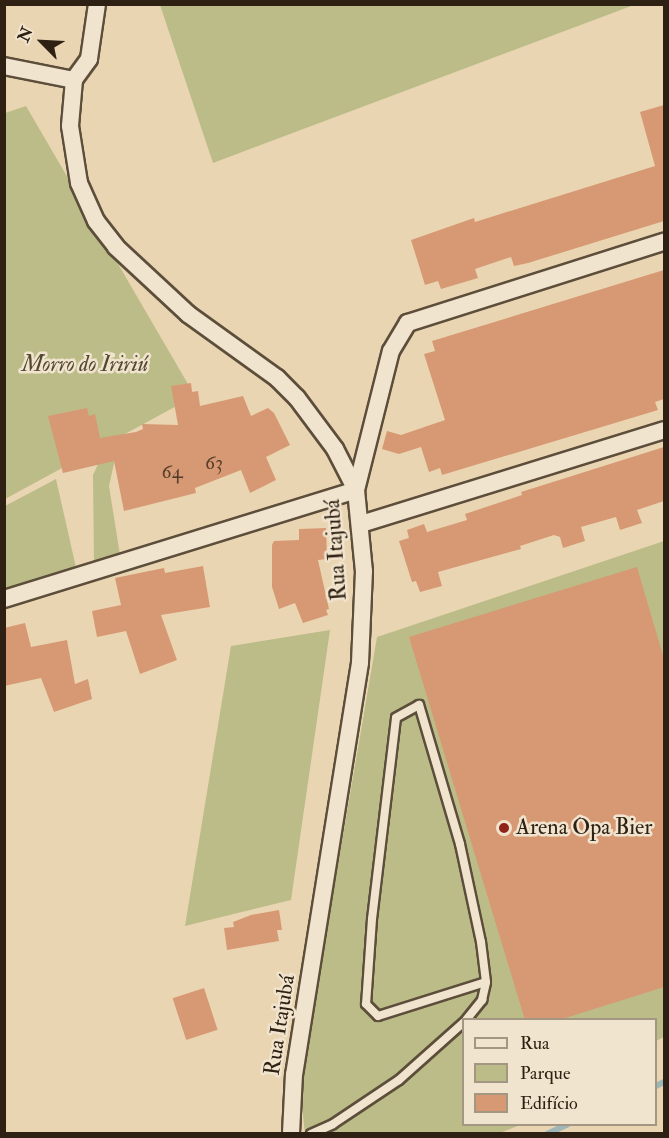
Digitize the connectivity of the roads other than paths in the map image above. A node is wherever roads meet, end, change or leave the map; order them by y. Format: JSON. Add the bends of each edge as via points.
{"nodes":[{"id":1,"x":97,"y":4,"type":"edge"},
{"id":2,"x":4,"y":66,"type":"edge"},
{"id":3,"x":74,"y":80,"type":"junction"},
{"id":4,"x":664,"y":242,"type":"edge"},
{"id":5,"x":664,"y":430,"type":"edge"},
{"id":6,"x":356,"y":490,"type":"junction"},
{"id":7,"x":361,"y":524,"type":"junction"},
{"id":8,"x":4,"y":600,"type":"edge"},
{"id":9,"x":486,"y":982,"type":"junction"},
{"id":10,"x":467,"y":1018,"type":"edge"},
{"id":11,"x":462,"y":1024,"type":"edge"},
{"id":12,"x":291,"y":1134,"type":"edge"},
{"id":13,"x":311,"y":1134,"type":"edge"}],
"edges":[{"from":1,"to":3,"type":"street","via":[[89,59]]},
{"from":2,"to":3,"type":"street"},
{"from":3,"to":6,"type":"street","name":"Rua Itajubá","via":[[72,157],[96,221],[116,247],[188,314],[277,378],[297,398],[335,449]]},
{"from":4,"to":6,"type":"street","via":[[408,323],[391,351]]},
{"from":5,"to":7,"type":"street"},
{"from":6,"to":7,"type":"street","name":"Rua Itajubá"},
{"from":6,"to":8,"type":"street"},
{"from":7,"to":12,"type":"street","name":"Rua Itajubá","via":[[363,619],[357,692],[294,1074]]},
{"from":9,"to":9,"type":"lane","via":[[482,942],[460,844],[419,705],[396,718],[366,1004],[378,1016],[471,990]]},
{"from":9,"to":10,"type":"lane","via":[[482,1000]]},
{"from":11,"to":13,"type":"lane","via":[[399,1080]]}]}
